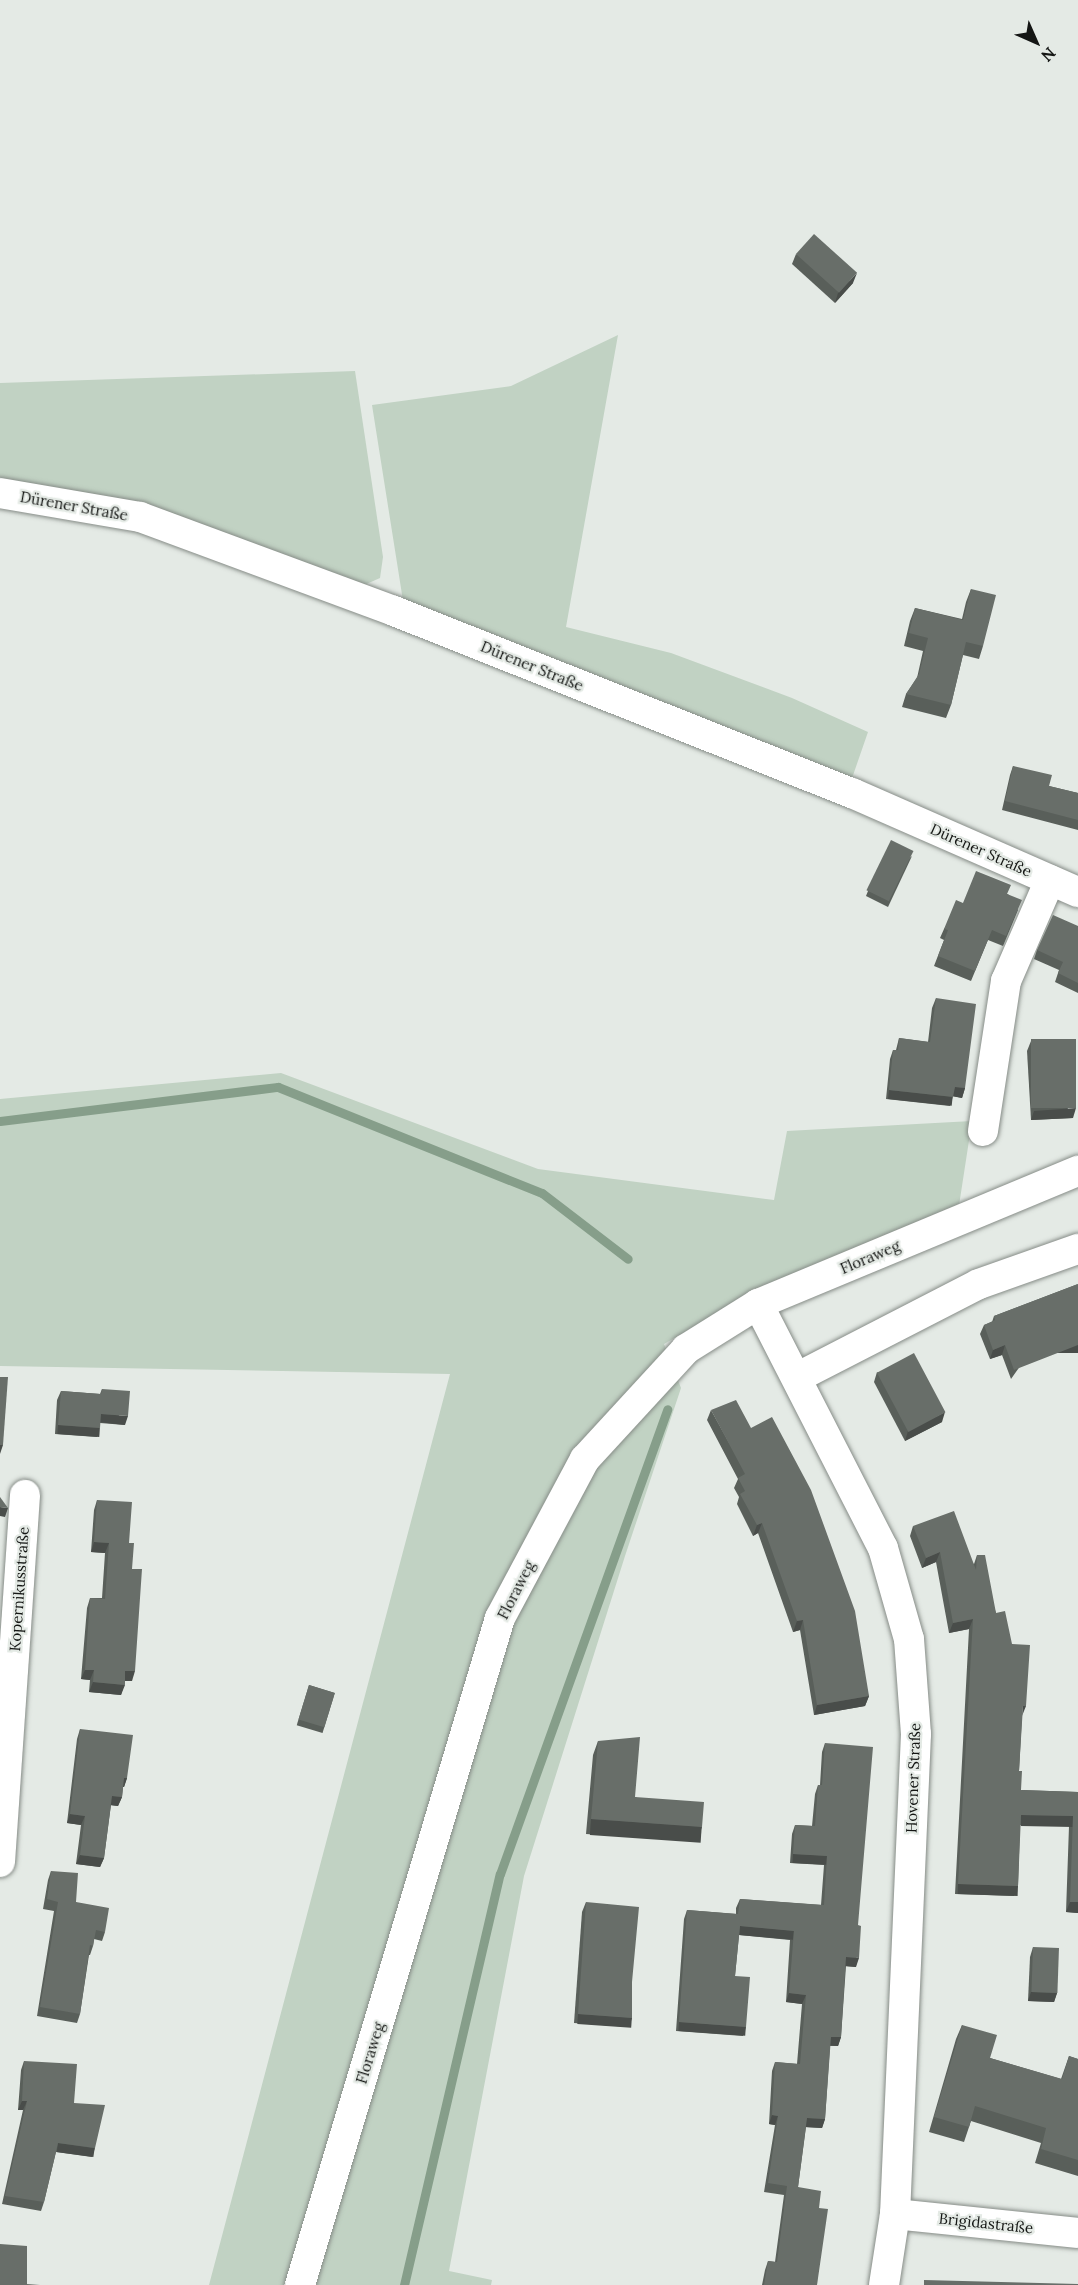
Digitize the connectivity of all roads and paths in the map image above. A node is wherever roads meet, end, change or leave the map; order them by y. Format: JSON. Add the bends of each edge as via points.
{"nodes":[{"id":1,"x":0,"y":493,"type":"edge"},
{"id":2,"x":1050,"y":880,"type":"junction"},
{"id":3,"x":1078,"y":892,"type":"edge"},
{"id":4,"x":983,"y":1131,"type":"dead end"},
{"id":5,"x":1078,"y":1172,"type":"edge"},
{"id":6,"x":1078,"y":1249,"type":"edge"},
{"id":7,"x":758,"y":1304,"type":"junction"},
{"id":8,"x":798,"y":1377,"type":"junction"},
{"id":9,"x":25,"y":1495,"type":"dead end"},
{"id":10,"x":0,"y":1862,"type":"edge"},
{"id":11,"x":895,"y":2214,"type":"junction"},
{"id":12,"x":1078,"y":2233,"type":"edge"},
{"id":13,"x":300,"y":2285,"type":"edge"},
{"id":14,"x":884,"y":2285,"type":"edge"}],
"edges":[{"from":1,"to":2,"type":"street","name":"Dürener Straße","via":[[140,517],[394,611],[798,771]]},
{"from":2,"to":3,"type":"street","name":"Dürener Straße"},
{"from":2,"to":4,"type":"street","name":"Dürener Straße","via":[[1006,981]]},
{"from":5,"to":7,"type":"street","name":"Floraweg"},
{"from":6,"to":8,"type":"street","via":[[979,1284]]},
{"from":7,"to":8,"type":"street","name":"Hovener Straße"},
{"from":7,"to":13,"type":"street","name":"Floraweg","via":[[686,1349],[585,1459],[500,1618]]},
{"from":8,"to":11,"type":"street","name":"Hovener Straße","via":[[884,1548],[909,1639],[916,1734]]},
{"from":9,"to":10,"type":"street","name":"Kopernikusstraße"},
{"from":11,"to":12,"type":"street","name":"Brigidastraße"},
{"from":11,"to":14,"type":"street","name":"Hovener Straße"}]}
